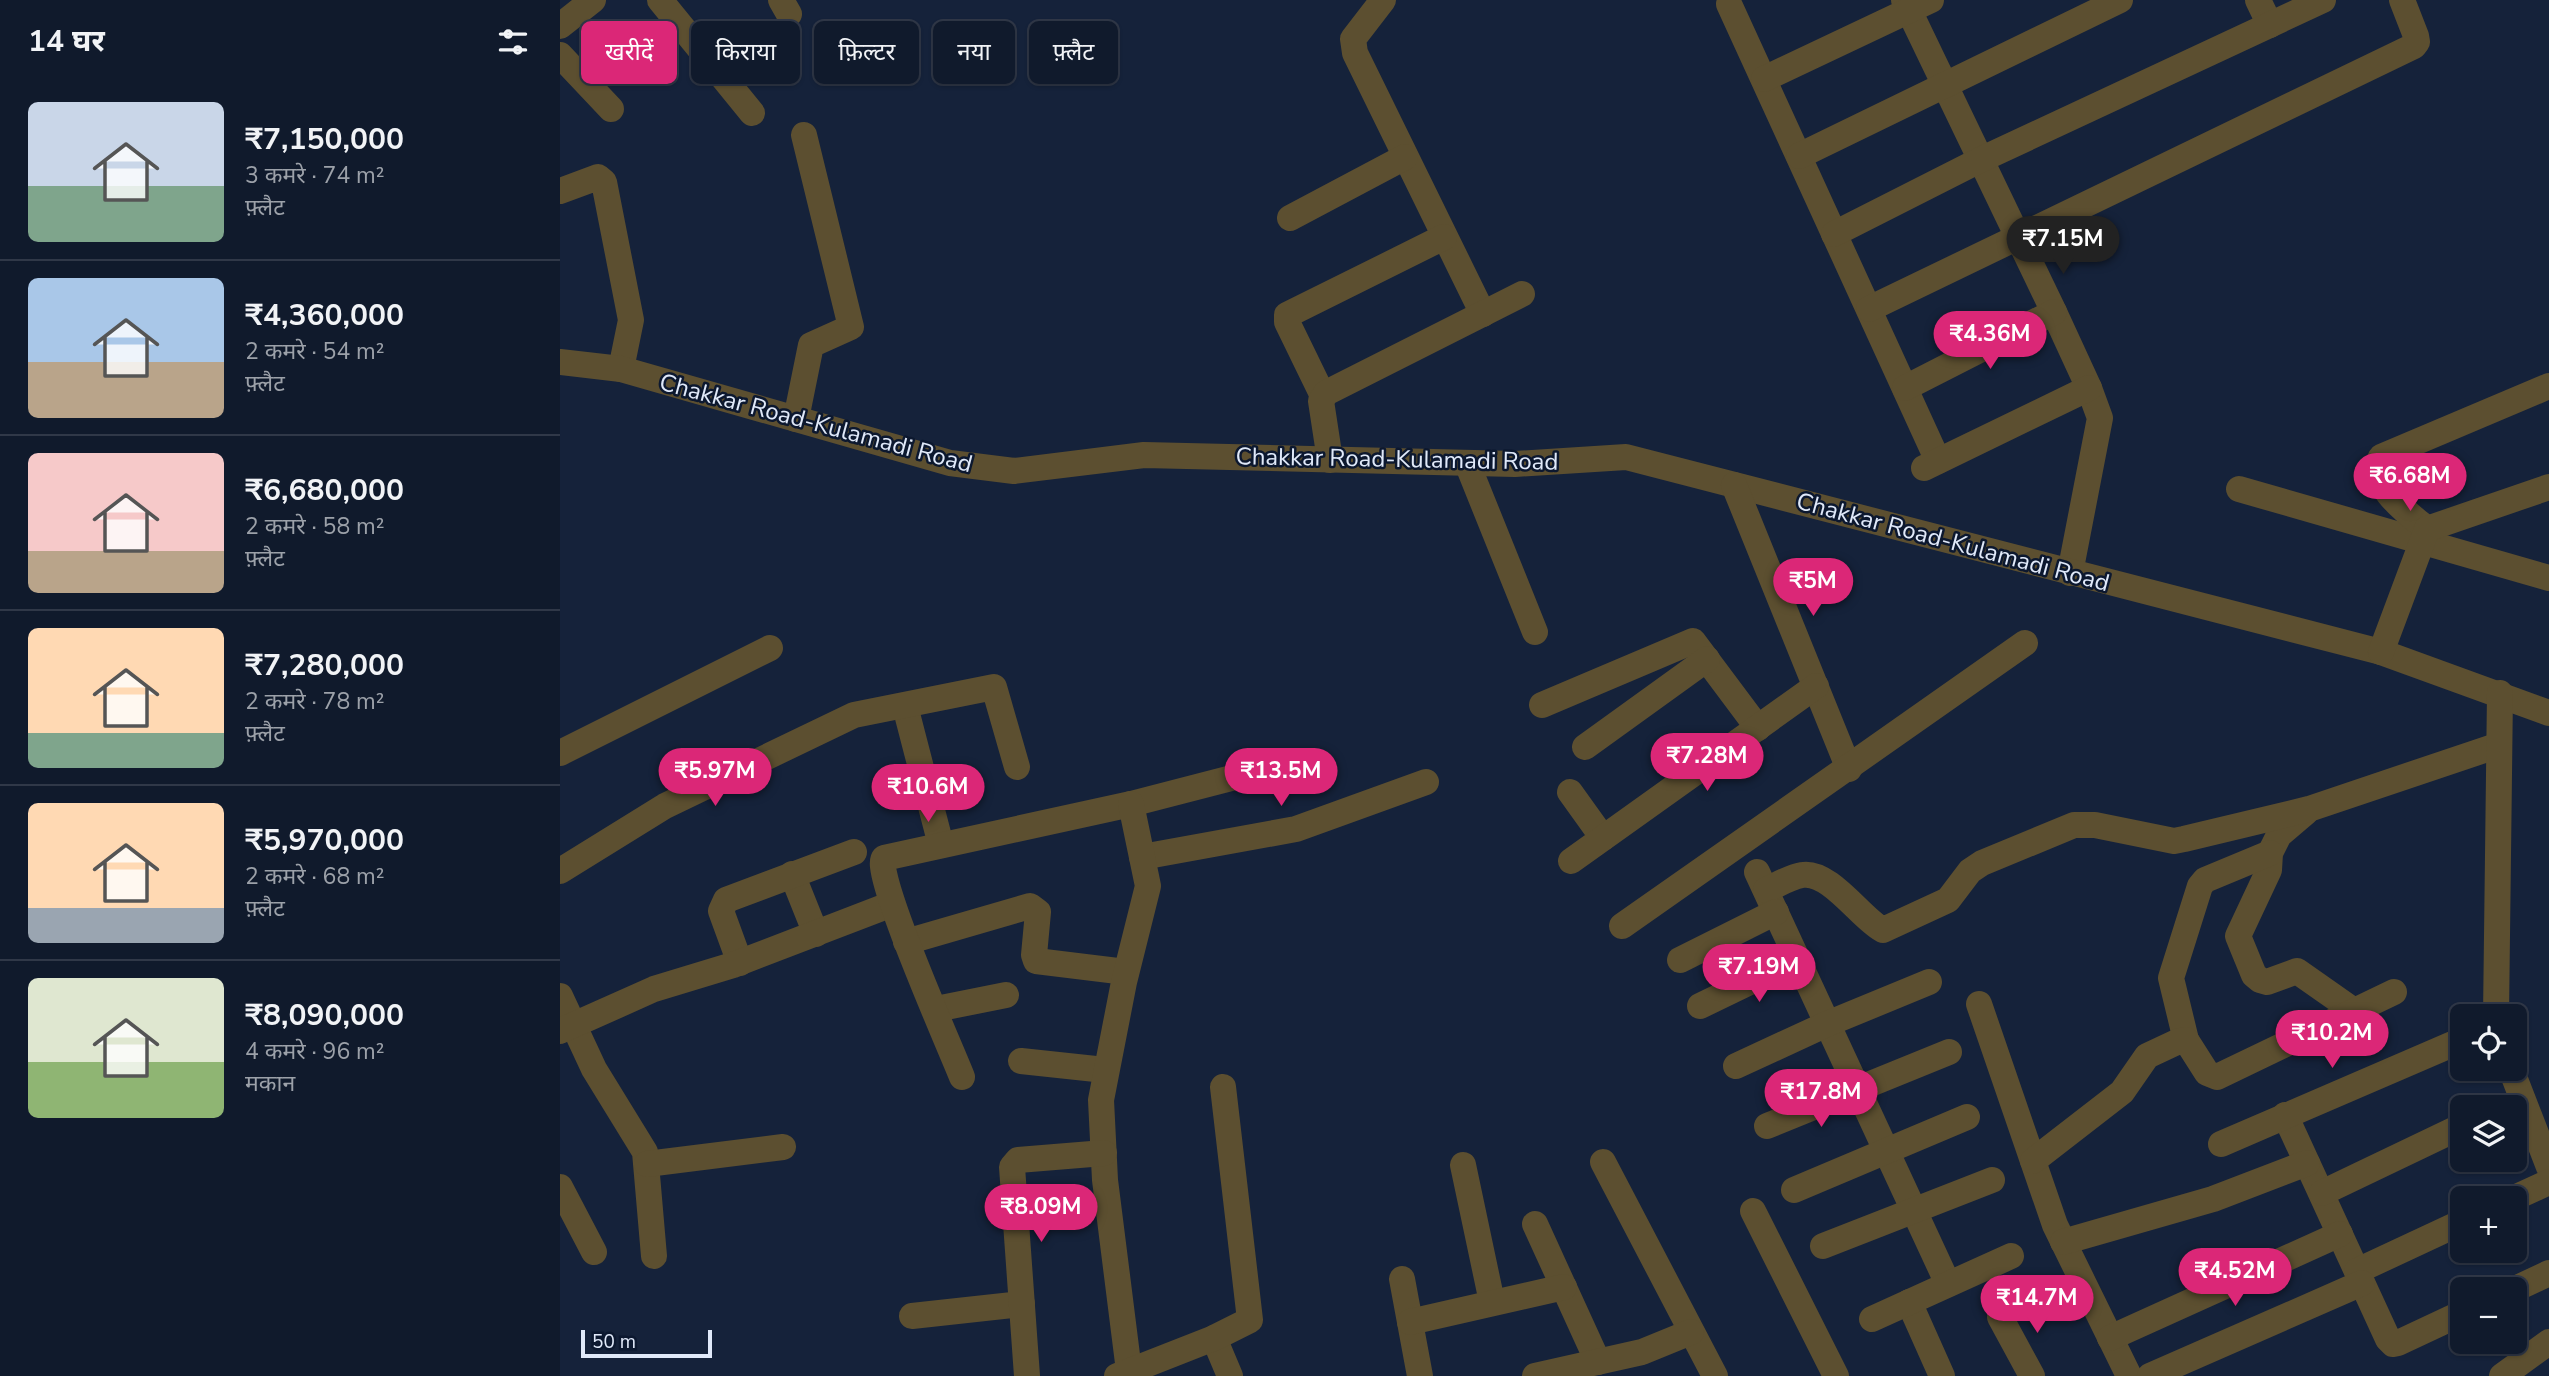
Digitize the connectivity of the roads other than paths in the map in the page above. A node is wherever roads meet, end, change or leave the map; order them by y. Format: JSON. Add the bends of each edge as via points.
{"nodes":[{"id":1,"x":593,"y":0,"type":"edge"},
{"id":2,"x":660,"y":0,"type":"edge"},
{"id":3,"x":1382,"y":0,"type":"edge"},
{"id":4,"x":2120,"y":0,"type":"edge"},
{"id":5,"x":2258,"y":0,"type":"edge"},
{"id":6,"x":2323,"y":0,"type":"edge"},
{"id":7,"x":2402,"y":0,"type":"edge"},
{"id":8,"x":1915,"y":3,"type":"edge"},
{"id":9,"x":1724,"y":6,"type":"edge"},
{"id":10,"x":2270,"y":25,"type":"junction"},
{"id":11,"x":560,"y":26,"type":"edge"},
{"id":12,"x":560,"y":55,"type":"edge"},
{"id":13,"x":1764,"y":79,"type":"junction"},
{"id":14,"x":1943,"y":84,"type":"junction"},
{"id":15,"x":611,"y":109,"type":"dead end"},
{"id":16,"x":752,"y":113,"type":"dead end"},
{"id":17,"x":804,"y":135,"type":"dead end"},
{"id":18,"x":1799,"y":156,"type":"junction"},
{"id":19,"x":1405,"y":157,"type":"junction"},
{"id":20,"x":1980,"y":160,"type":"junction"},
{"id":21,"x":560,"y":191,"type":"edge"},
{"id":22,"x":1290,"y":218,"type":"dead end"},
{"id":23,"x":1834,"y":234,"type":"junction"},
{"id":24,"x":1444,"y":237,"type":"junction"},
{"id":25,"x":2019,"y":238,"type":"junction"},
{"id":26,"x":1522,"y":294,"type":"dead end"},
{"id":27,"x":1869,"y":309,"type":"junction"},
{"id":28,"x":2054,"y":312,"type":"junction"},
{"id":29,"x":1483,"y":314,"type":"junction"},
{"id":30,"x":560,"y":362,"type":"edge"},
{"id":31,"x":621,"y":369,"type":"junction"},
{"id":32,"x":2549,"y":386,"type":"edge"},
{"id":33,"x":1905,"y":388,"type":"junction"},
{"id":34,"x":2089,"y":388,"type":"junction"},
{"id":35,"x":1323,"y":396,"type":"junction"},
{"id":36,"x":796,"y":419,"type":"junction"},
{"id":37,"x":1330,"y":460,"type":"junction"},
{"id":38,"x":1467,"y":463,"type":"junction"},
{"id":39,"x":1734,"y":485,"type":"junction"},
{"id":40,"x":2549,"y":487,"type":"edge"},
{"id":41,"x":2239,"y":489,"type":"dead end"},
{"id":42,"x":2425,"y":535,"type":"junction"},
{"id":43,"x":2070,"y":573,"type":"junction"},
{"id":44,"x":2549,"y":578,"type":"edge"},
{"id":45,"x":1535,"y":632,"type":"dead end"},
{"id":46,"x":2025,"y":643,"type":"dead end"},
{"id":47,"x":770,"y":648,"type":"dead end"},
{"id":48,"x":2381,"y":652,"type":"junction"},
{"id":49,"x":1707,"y":659,"type":"junction"},
{"id":50,"x":1815,"y":686,"type":"junction"},
{"id":51,"x":2500,"y":693,"type":"junction"},
{"id":52,"x":1542,"y":705,"type":"dead end"},
{"id":53,"x":905,"y":706,"type":"junction"},
{"id":54,"x":2549,"y":713,"type":"edge"},
{"id":55,"x":1758,"y":728,"type":"junction"},
{"id":56,"x":2499,"y":745,"type":"junction"},
{"id":57,"x":1585,"y":747,"type":"dead end"},
{"id":58,"x":560,"y":753,"type":"edge"},
{"id":59,"x":1017,"y":767,"type":"dead end"},
{"id":60,"x":1849,"y":769,"type":"junction"},
{"id":61,"x":1251,"y":773,"type":"dead end"},
{"id":62,"x":1426,"y":782,"type":"dead end"},
{"id":63,"x":1570,"y":792,"type":"dead end"},
{"id":64,"x":1131,"y":804,"type":"junction"},
{"id":65,"x":2309,"y":809,"type":"junction"},
{"id":66,"x":1603,"y":838,"type":"junction"},
{"id":67,"x":941,"y":845,"type":"junction"},
{"id":68,"x":854,"y":852,"type":"dead end"},
{"id":69,"x":2270,"y":853,"type":"junction"},
{"id":70,"x":1142,"y":857,"type":"junction"},
{"id":71,"x":1571,"y":861,"type":"dead end"},
{"id":72,"x":560,"y":871,"type":"edge"},
{"id":73,"x":792,"y":874,"type":"junction"},
{"id":74,"x":1766,"y":891,"type":"junction"},
{"id":75,"x":884,"y":907,"type":"junction"},
{"id":76,"x":1622,"y":926,"type":"dead end"},
{"id":77,"x":816,"y":934,"type":"junction"},
{"id":78,"x":906,"y":942,"type":"junction"},
{"id":79,"x":1680,"y":960,"type":"dead end"},
{"id":80,"x":1797,"y":960,"type":"junction"},
{"id":81,"x":740,"y":962,"type":"junction"},
{"id":82,"x":1126,"y":972,"type":"junction"},
{"id":83,"x":1929,"y":982,"type":"dead end"},
{"id":84,"x":2394,"y":992,"type":"dead end"},
{"id":85,"x":1006,"y":995,"type":"dead end"},
{"id":86,"x":560,"y":996,"type":"edge"},
{"id":87,"x":1979,"y":1004,"type":"dead end"},
{"id":88,"x":2496,"y":1004,"type":"edge"},
{"id":89,"x":1700,"y":1006,"type":"dead end"},
{"id":90,"x":936,"y":1009,"type":"junction"},
{"id":91,"x":2354,"y":1011,"type":"junction"},
{"id":92,"x":1827,"y":1024,"type":"junction"},
{"id":93,"x":567,"y":1028,"type":"edge"},
{"id":94,"x":2186,"y":1040,"type":"junction"},
{"id":95,"x":2450,"y":1045,"type":"edge"},
{"id":96,"x":1949,"y":1052,"type":"dead end"},
{"id":97,"x":1021,"y":1061,"type":"dead end"},
{"id":98,"x":1736,"y":1066,"type":"dead end"},
{"id":99,"x":1105,"y":1070,"type":"junction"},
{"id":100,"x":962,"y":1077,"type":"dead end"},
{"id":101,"x":1223,"y":1087,"type":"dead end"},
{"id":102,"x":1858,"y":1089,"type":"junction"},
{"id":103,"x":2285,"y":1115,"type":"junction"},
{"id":104,"x":1966,"y":1117,"type":"dead end"},
{"id":105,"x":1767,"y":1126,"type":"dead end"},
{"id":106,"x":2527,"y":1131,"type":"edge"},
{"id":107,"x":2450,"y":1132,"type":"edge"},
{"id":108,"x":2221,"y":1144,"type":"dead end"},
{"id":109,"x":783,"y":1147,"type":"dead end"},
{"id":110,"x":1886,"y":1151,"type":"junction"},
{"id":111,"x":1104,"y":1153,"type":"junction"},
{"id":112,"x":2032,"y":1161,"type":"junction"},
{"id":113,"x":1604,"y":1162,"type":"dead end"},
{"id":114,"x":2307,"y":1163,"type":"junction"},
{"id":115,"x":647,"y":1164,"type":"junction"},
{"id":116,"x":1464,"y":1165,"type":"dead end"},
{"id":117,"x":2549,"y":1167,"type":"edge"},
{"id":118,"x":1992,"y":1180,"type":"dead end"},
{"id":119,"x":2549,"y":1182,"type":"edge"},
{"id":120,"x":560,"y":1187,"type":"edge"},
{"id":121,"x":1794,"y":1191,"type":"dead end"},
{"id":122,"x":2527,"y":1192,"type":"edge"},
{"id":123,"x":2322,"y":1193,"type":"junction"},
{"id":124,"x":1753,"y":1211,"type":"dead end"},
{"id":125,"x":1915,"y":1212,"type":"junction"},
{"id":126,"x":1535,"y":1224,"type":"dead end"},
{"id":127,"x":2450,"y":1228,"type":"edge"},
{"id":128,"x":2340,"y":1234,"type":"junction"},
{"id":129,"x":2063,"y":1242,"type":"junction"},
{"id":130,"x":1823,"y":1246,"type":"dead end"},
{"id":131,"x":594,"y":1252,"type":"dead end"},
{"id":132,"x":654,"y":1256,"type":"dead end"},
{"id":133,"x":2011,"y":1256,"type":"dead end"},
{"id":134,"x":2549,"y":1273,"type":"edge"},
{"id":135,"x":2360,"y":1277,"type":"junction"},
{"id":136,"x":1402,"y":1279,"type":"dead end"},
{"id":137,"x":2527,"y":1283,"type":"edge"},
{"id":138,"x":1948,"y":1284,"type":"junction"},
{"id":139,"x":1564,"y":1286,"type":"junction"},
{"id":140,"x":1492,"y":1302,"type":"junction"},
{"id":141,"x":1909,"y":1302,"type":"junction"},
{"id":142,"x":1022,"y":1304,"type":"junction"},
{"id":143,"x":912,"y":1316,"type":"dead end"},
{"id":144,"x":2000,"y":1317,"type":"dead end"},
{"id":145,"x":2450,"y":1318,"type":"edge"},
{"id":146,"x":1872,"y":1319,"type":"dead end"},
{"id":147,"x":1410,"y":1322,"type":"junction"},
{"id":148,"x":1691,"y":1332,"type":"junction"},
{"id":149,"x":1214,"y":1338,"type":"junction"},
{"id":150,"x":2110,"y":1338,"type":"junction"},
{"id":151,"x":2549,"y":1342,"type":"edge"},
{"id":152,"x":1598,"y":1362,"type":"junction"},
{"id":153,"x":1123,"y":1374,"type":"edge"},
{"id":154,"x":1027,"y":1376,"type":"edge"},
{"id":155,"x":1230,"y":1376,"type":"edge"},
{"id":156,"x":1420,"y":1376,"type":"edge"},
{"id":157,"x":1535,"y":1376,"type":"edge"},
{"id":158,"x":1715,"y":1376,"type":"edge"},
{"id":159,"x":1836,"y":1376,"type":"edge"},
{"id":160,"x":1942,"y":1376,"type":"edge"},
{"id":161,"x":2032,"y":1376,"type":"edge"},
{"id":162,"x":2129,"y":1376,"type":"edge"},
{"id":163,"x":2150,"y":1376,"type":"edge"},
{"id":164,"x":2502,"y":1376,"type":"edge"}],
"edges":[{"from":1,"to":11,"type":"street"},
{"from":2,"to":16,"type":"street"},
{"from":3,"to":19,"type":"street","via":[[1352,45]]},
{"from":4,"to":14,"type":"street"},
{"from":5,"to":10,"type":"street"},
{"from":6,"to":10,"type":"street"},
{"from":7,"to":25,"type":"street","via":[[2416,36],[2414,46]]},
{"from":8,"to":13,"type":"street"},
{"from":8,"to":14,"type":"street"},
{"from":9,"to":13,"type":"street"},
{"from":10,"to":20,"type":"street"},
{"from":12,"to":15,"type":"street"},
{"from":13,"to":18,"type":"street"},
{"from":14,"to":18,"type":"street"},
{"from":14,"to":20,"type":"street"},
{"from":17,"to":36,"type":"street","via":[[851,327],[811,345]]},
{"from":18,"to":23,"type":"street"},
{"from":19,"to":22,"type":"street"},
{"from":19,"to":24,"type":"street"},
{"from":20,"to":23,"type":"street"},
{"from":20,"to":25,"type":"street"},
{"from":21,"to":31,"type":"street","via":[[598,177],[604,182],[631,320]]},
{"from":23,"to":27,"type":"street"},
{"from":24,"to":29,"type":"street"},
{"from":24,"to":35,"type":"street","via":[[1287,315]]},
{"from":25,"to":27,"type":"street"},
{"from":25,"to":28,"type":"street"},
{"from":26,"to":29,"type":"street"},
{"from":27,"to":33,"type":"street"},
{"from":28,"to":33,"type":"street"},
{"from":28,"to":34,"type":"street"},
{"from":29,"to":35,"type":"street"},
{"from":30,"to":31,"type":"street","name":"Chakkar Road-Kulamadi Road"},
{"from":31,"to":36,"type":"street","name":"Chakkar Road-Kulamadi Road"},
{"from":32,"to":42,"type":"street","via":[[2379,460],[2387,494]]},
{"from":33,"to":34,"type":"street","via":[[1930,465]]},
{"from":34,"to":43,"type":"street","via":[[2100,418]]},
{"from":35,"to":37,"type":"street"},
{"from":36,"to":37,"type":"street","name":"Chakkar Road-Kulamadi Road","via":[[950,463],[1014,471],[1144,456]]},
{"from":37,"to":38,"type":"street","name":"Chakkar Road-Kulamadi Road"},
{"from":38,"to":39,"type":"street","name":"Chakkar Road-Kulamadi Road","via":[[1626,457]]},
{"from":38,"to":45,"type":"street"},
{"from":39,"to":43,"type":"street","name":"Chakkar Road-Kulamadi Road"},
{"from":39,"to":50,"type":"street"},
{"from":40,"to":42,"type":"street"},
{"from":41,"to":42,"type":"street"},
{"from":42,"to":44,"type":"street"},
{"from":42,"to":48,"type":"street"},
{"from":43,"to":48,"type":"street","name":"Chakkar Road-Kulamadi Road"},
{"from":46,"to":60,"type":"street"},
{"from":47,"to":58,"type":"street"},
{"from":48,"to":51,"type":"street","name":"Chakkar Road-Kulamadi Road"},
{"from":49,"to":52,"type":"street","via":[[1693,641],[1687,642]]},
{"from":49,"to":55,"type":"street"},
{"from":49,"to":57,"type":"street"},
{"from":50,"to":55,"type":"street"},
{"from":50,"to":60,"type":"street"},
{"from":51,"to":54,"type":"street","name":"Chakkar Road-Kulamadi Road"},
{"from":51,"to":56,"type":"street"},
{"from":53,"to":59,"type":"street","via":[[994,687]]},
{"from":53,"to":67,"type":"street"},
{"from":53,"to":72,"type":"street","via":[[860,713],[676,800]]},
{"from":55,"to":66,"type":"street"},
{"from":56,"to":65,"type":"street"},
{"from":56,"to":88,"type":"street"},
{"from":60,"to":76,"type":"street"},
{"from":61,"to":64,"type":"street"},
{"from":62,"to":70,"type":"street","via":[[1296,829]]},
{"from":63,"to":66,"type":"street"},
{"from":64,"to":67,"type":"street"},
{"from":64,"to":70,"type":"street"},
{"from":65,"to":69,"type":"street","via":[[2281,832]]},
{"from":65,"to":74,"type":"street","via":[[2174,841],[2074,825],[1982,863],[1948,900],[1883,930],[1847,897],[1809,875]]},
{"from":66,"to":71,"type":"street"},
{"from":67,"to":75,"type":"street","via":[[880,862]]},
{"from":68,"to":73,"type":"street"},
{"from":69,"to":91,"type":"street","via":[[2267,874],[2238,936],[2254,975],[2267,982],[2297,971]]},
{"from":69,"to":94,"type":"street","via":[[2200,886],[2171,978]]},
{"from":70,"to":82,"type":"street","via":[[1147,892]]},
{"from":73,"to":77,"type":"street"},
{"from":73,"to":81,"type":"street","via":[[722,905]]},
{"from":74,"to":79,"type":"street"},
{"from":74,"to":80,"type":"street"},
{"from":75,"to":77,"type":"street"},
{"from":75,"to":78,"type":"street"},
{"from":77,"to":81,"type":"street"},
{"from":78,"to":82,"type":"street","via":[[1030,906],[1038,912],[1037,961]]},
{"from":78,"to":90,"type":"street"},
{"from":80,"to":89,"type":"street"},
{"from":80,"to":92,"type":"street"},
{"from":81,"to":93,"type":"street","via":[[654,989]]},
{"from":82,"to":99,"type":"street"},
{"from":83,"to":92,"type":"street"},
{"from":84,"to":91,"type":"street"},
{"from":85,"to":90,"type":"street"},
{"from":86,"to":93,"type":"street"},
{"from":87,"to":112,"type":"street"},
{"from":90,"to":100,"type":"street"},
{"from":91,"to":94,"type":"street","via":[[2217,1077],[2207,1073]]},
{"from":92,"to":98,"type":"street"},
{"from":92,"to":102,"type":"street"},
{"from":93,"to":115,"type":"street","via":[[641,1143]]},
{"from":94,"to":112,"type":"street","via":[[2147,1056],[2122,1092]]},
{"from":95,"to":103,"type":"street"},
{"from":96,"to":102,"type":"street"},
{"from":97,"to":99,"type":"street"},
{"from":99,"to":111,"type":"street","via":[[1101,1090]]},
{"from":101,"to":149,"type":"street","via":[[1251,1315],[1246,1324]]},
{"from":102,"to":105,"type":"street"},
{"from":102,"to":110,"type":"street"},
{"from":103,"to":108,"type":"street"},
{"from":103,"to":114,"type":"street"},
{"from":104,"to":110,"type":"street"},
{"from":106,"to":117,"type":"street"},
{"from":107,"to":123,"type":"street"},
{"from":109,"to":115,"type":"street"},
{"from":110,"to":121,"type":"street"},
{"from":110,"to":125,"type":"street"},
{"from":111,"to":142,"type":"street","via":[[1014,1162]]},
{"from":111,"to":153,"type":"street"},
{"from":112,"to":129,"type":"street"},
{"from":113,"to":148,"type":"street"},
{"from":114,"to":123,"type":"street"},
{"from":114,"to":129,"type":"street","via":[[2213,1199]]},
{"from":115,"to":132,"type":"street"},
{"from":116,"to":140,"type":"street"},
{"from":118,"to":125,"type":"street"},
{"from":119,"to":122,"type":"street"},
{"from":120,"to":131,"type":"street"},
{"from":123,"to":128,"type":"street"},
{"from":124,"to":159,"type":"street"},
{"from":125,"to":130,"type":"street"},
{"from":125,"to":138,"type":"street"},
{"from":126,"to":139,"type":"street"},
{"from":127,"to":135,"type":"street"},
{"from":128,"to":135,"type":"street"},
{"from":128,"to":150,"type":"street"},
{"from":129,"to":150,"type":"street"},
{"from":133,"to":138,"type":"street"},
{"from":134,"to":137,"type":"street"},
{"from":135,"to":145,"type":"street","via":[[2393,1344]]},
{"from":135,"to":163,"type":"street"},
{"from":136,"to":147,"type":"street"},
{"from":138,"to":141,"type":"street"},
{"from":139,"to":140,"type":"street"},
{"from":139,"to":152,"type":"street"},
{"from":140,"to":147,"type":"street"},
{"from":141,"to":146,"type":"street"},
{"from":141,"to":160,"type":"street"},
{"from":142,"to":143,"type":"street"},
{"from":142,"to":154,"type":"street"},
{"from":144,"to":161,"type":"street"},
{"from":147,"to":156,"type":"street"},
{"from":148,"to":152,"type":"street","via":[[1642,1352]]},
{"from":148,"to":158,"type":"street"},
{"from":149,"to":153,"type":"street"},
{"from":149,"to":155,"type":"street"},
{"from":150,"to":162,"type":"street"},
{"from":151,"to":164,"type":"street"},
{"from":152,"to":157,"type":"street"}]}
